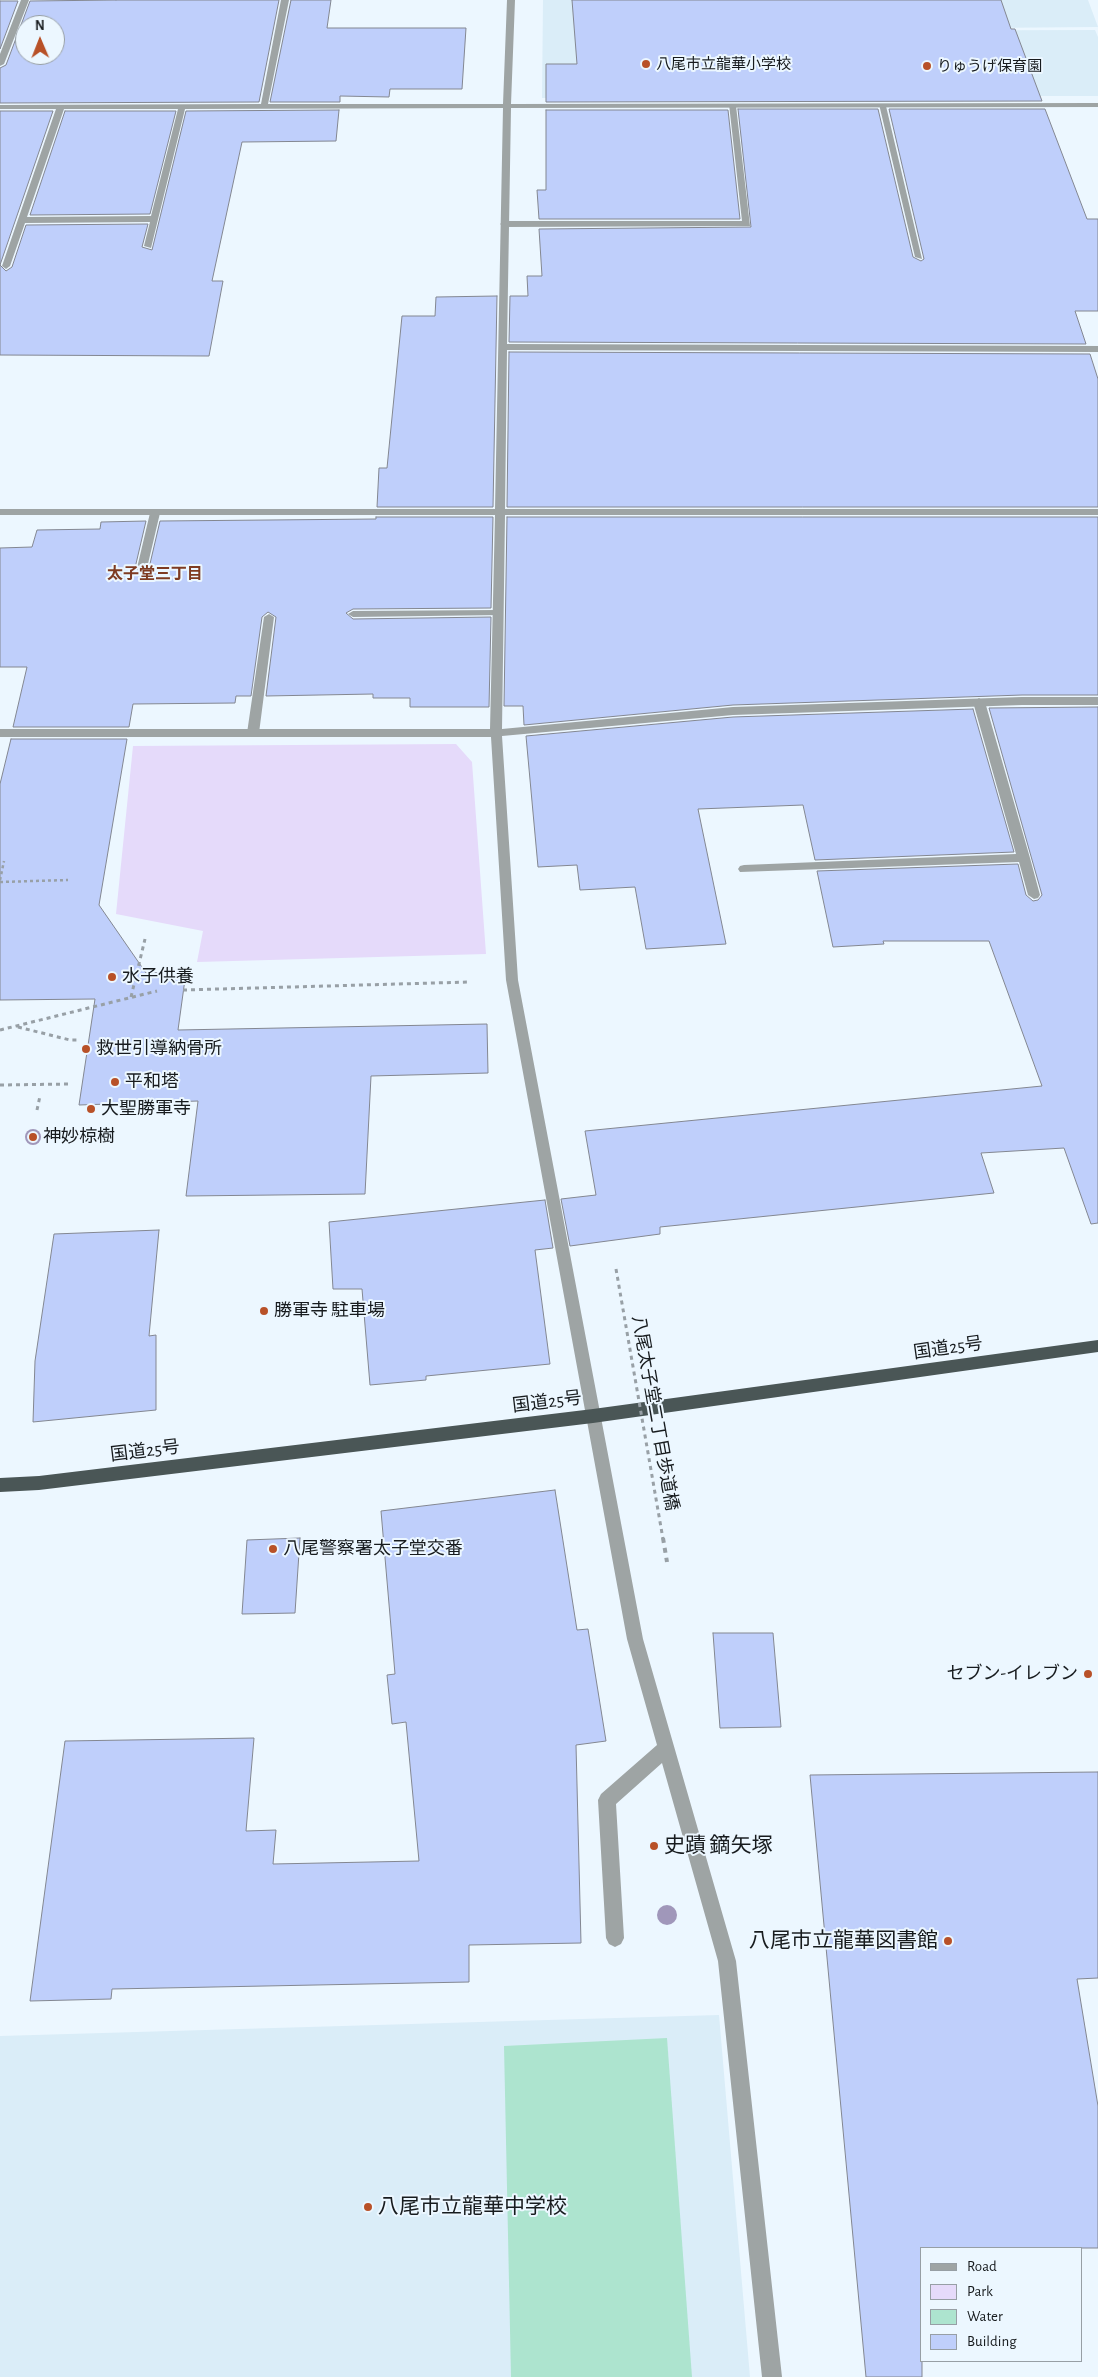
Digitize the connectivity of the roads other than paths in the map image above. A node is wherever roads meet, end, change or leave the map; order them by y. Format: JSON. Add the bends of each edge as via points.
{"nodes":[{"id":1,"x":25,"y":0,"type":"edge"},
{"id":2,"x":285,"y":0,"type":"edge"},
{"id":3,"x":511,"y":0,"type":"edge"},
{"id":4,"x":0,"y":64,"type":"edge"},
{"id":5,"x":1098,"y":105,"type":"edge"},
{"id":6,"x":264,"y":106,"type":"junction"},
{"id":7,"x":507,"y":106,"type":"junction"},
{"id":8,"x":732,"y":106,"type":"junction"},
{"id":9,"x":882,"y":106,"type":"junction"},
{"id":10,"x":0,"y":107,"type":"edge"},
{"id":11,"x":61,"y":107,"type":"junction"},
{"id":12,"x":182,"y":107,"type":"junction"},
{"id":13,"x":154,"y":219,"type":"junction"},
{"id":14,"x":22,"y":220,"type":"junction"},
{"id":15,"x":504,"y":224,"type":"junction"},
{"id":16,"x":148,"y":246,"type":"dead end"},
{"id":17,"x":920,"y":256,"type":"dead end"},
{"id":18,"x":6,"y":266,"type":"dead end"},
{"id":19,"x":503,"y":347,"type":"junction"},
{"id":20,"x":1098,"y":350,"type":"edge"},
{"id":21,"x":0,"y":512,"type":"edge"},
{"id":22,"x":1098,"y":512,"type":"edge"},
{"id":23,"x":155,"y":513,"type":"junction"},
{"id":24,"x":500,"y":514,"type":"junction"},
{"id":25,"x":142,"y":568,"type":"dead end"},
{"id":26,"x":498,"y":613,"type":"junction"},
{"id":27,"x":353,"y":614,"type":"dead end"},
{"id":28,"x":269,"y":617,"type":"dead end"},
{"id":29,"x":979,"y":702,"type":"junction"},
{"id":30,"x":1098,"y":702,"type":"edge"},
{"id":31,"x":0,"y":733,"type":"edge"},
{"id":32,"x":253,"y":733,"type":"junction"},
{"id":33,"x":496,"y":733,"type":"junction"},
{"id":34,"x":1024,"y":858,"type":"junction"},
{"id":35,"x":744,"y":869,"type":"dead end"},
{"id":36,"x":1034,"y":895,"type":"dead end"},
{"id":37,"x":1098,"y":1346,"type":"edge"},
{"id":38,"x":593,"y":1416,"type":"junction"},
{"id":39,"x":0,"y":1486,"type":"edge"},
{"id":40,"x":666,"y":1748,"type":"junction"},
{"id":41,"x":615,"y":1938,"type":"dead end"},
{"id":42,"x":772,"y":2377,"type":"edge"}],
"edges":[{"from":1,"to":4,"type":"street"},
{"from":2,"to":6,"type":"street"},
{"from":3,"to":7,"type":"street"},
{"from":5,"to":9,"type":"street"},
{"from":6,"to":7,"type":"street"},
{"from":6,"to":12,"type":"street"},
{"from":7,"to":8,"type":"street"},
{"from":7,"to":15,"type":"street"},
{"from":8,"to":9,"type":"street"},
{"from":8,"to":15,"type":"street","via":[[747,224]]},
{"from":9,"to":17,"type":"street"},
{"from":10,"to":11,"type":"street"},
{"from":11,"to":12,"type":"street"},
{"from":11,"to":14,"type":"street"},
{"from":12,"to":13,"type":"street"},
{"from":13,"to":14,"type":"street"},
{"from":13,"to":16,"type":"street"},
{"from":14,"to":18,"type":"street"},
{"from":15,"to":19,"type":"street"},
{"from":19,"to":20,"type":"street"},
{"from":19,"to":24,"type":"street"},
{"from":21,"to":23,"type":"street"},
{"from":22,"to":24,"type":"street"},
{"from":23,"to":24,"type":"street"},
{"from":23,"to":25,"type":"street"},
{"from":24,"to":26,"type":"street"},
{"from":26,"to":27,"type":"street"},
{"from":26,"to":33,"type":"street"},
{"from":28,"to":32,"type":"street"},
{"from":29,"to":30,"type":"street"},
{"from":29,"to":33,"type":"street","via":[[733,711]]},
{"from":29,"to":34,"type":"street"},
{"from":31,"to":32,"type":"street"},
{"from":32,"to":33,"type":"street"},
{"from":33,"to":38,"type":"street","via":[[512,980]]},
{"from":34,"to":35,"type":"street"},
{"from":34,"to":36,"type":"street"},
{"from":37,"to":38,"type":"highway","name":"国道25号"},
{"from":38,"to":39,"type":"highway","name":"国道25号"},
{"from":38,"to":40,"type":"street","via":[[635,1639]]},
{"from":40,"to":41,"type":"street","via":[[607,1800]]},
{"from":40,"to":42,"type":"street","via":[[727,1961]]}]}
